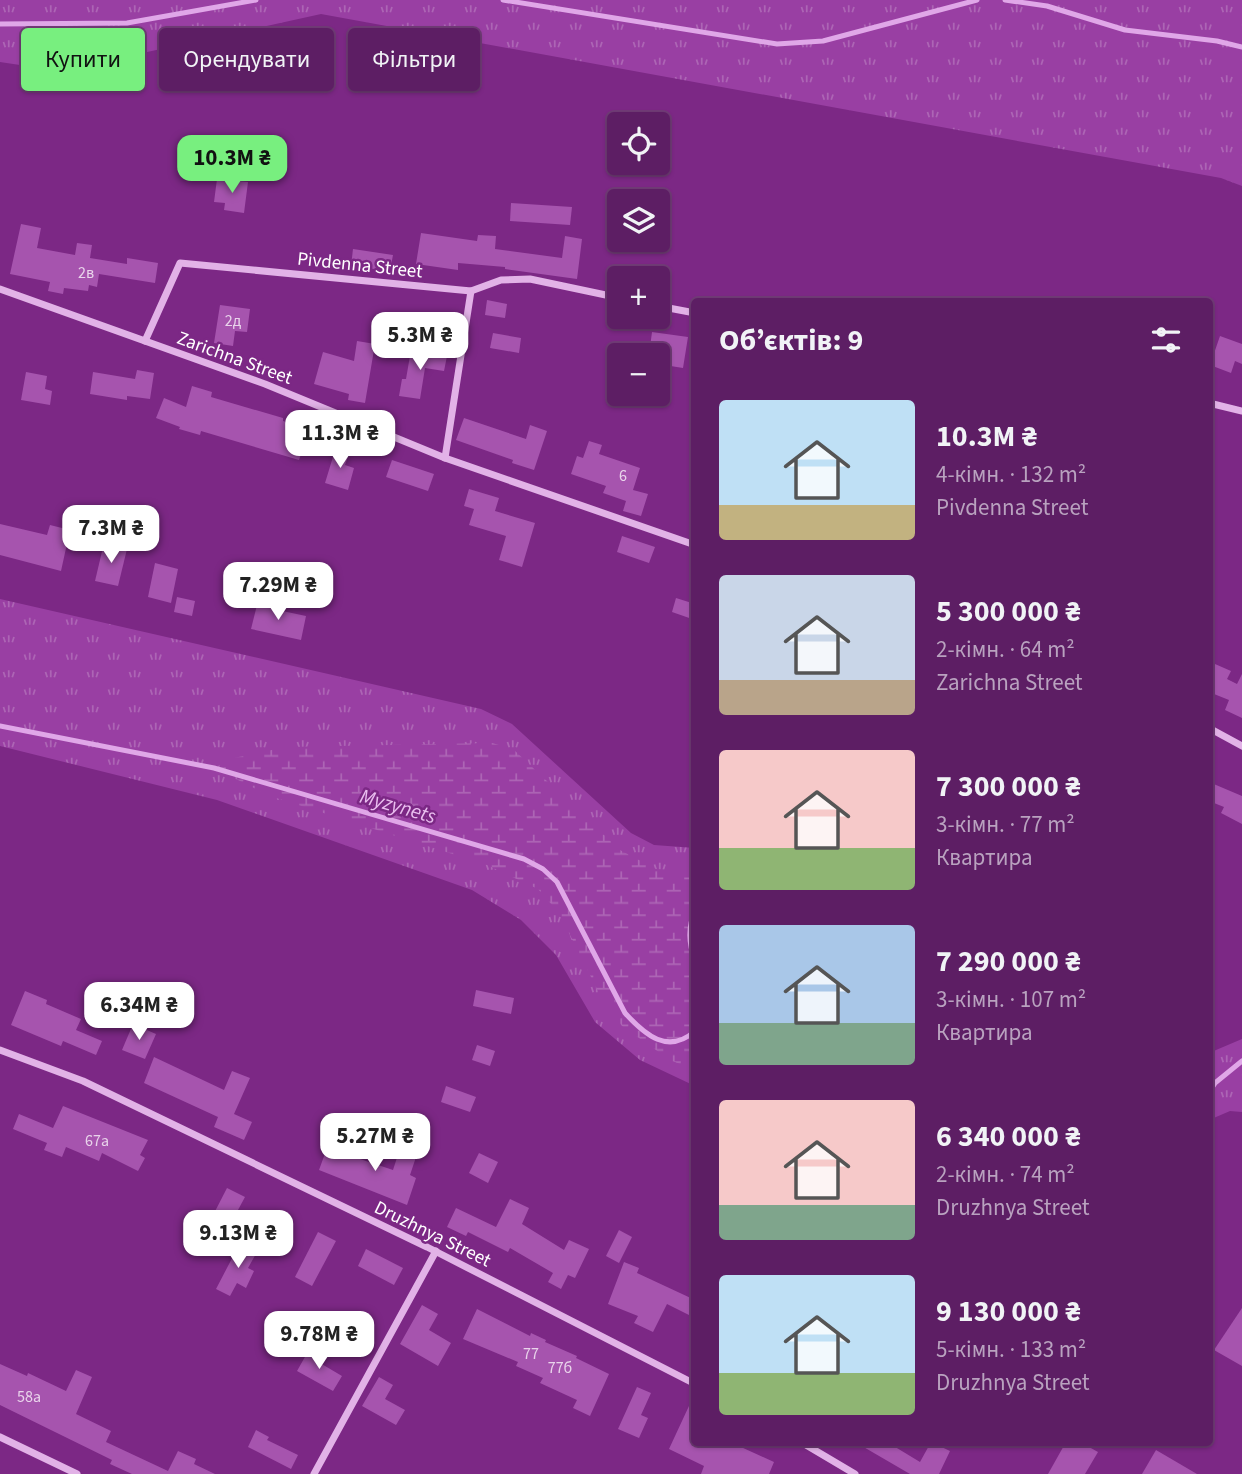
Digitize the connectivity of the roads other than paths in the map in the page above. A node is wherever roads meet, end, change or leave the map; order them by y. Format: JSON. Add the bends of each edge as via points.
{"nodes":[{"id":1,"x":0,"y":289,"type":"edge"},
{"id":2,"x":471,"y":291,"type":"junction"},
{"id":3,"x":607,"y":295,"type":"edge"},
{"id":4,"x":670,"y":308,"type":"edge"},
{"id":5,"x":691,"y":312,"type":"edge"},
{"id":6,"x":145,"y":341,"type":"junction"},
{"id":7,"x":1213,"y":404,"type":"edge"},
{"id":8,"x":1242,"y":411,"type":"edge"},
{"id":9,"x":445,"y":458,"type":"junction"},
{"id":10,"x":691,"y":544,"type":"edge"},
{"id":11,"x":1213,"y":730,"type":"edge"},
{"id":12,"x":1242,"y":746,"type":"edge"},
{"id":13,"x":0,"y":1051,"type":"edge"},
{"id":14,"x":436,"y":1251,"type":"junction"},
{"id":15,"x":691,"y":1382,"type":"edge"},
{"id":16,"x":0,"y":1437,"type":"edge"},
{"id":17,"x":808,"y":1446,"type":"edge"},
{"id":18,"x":77,"y":1474,"type":"edge"},
{"id":19,"x":314,"y":1474,"type":"edge"},
{"id":20,"x":856,"y":1474,"type":"edge"}],
"edges":[{"from":1,"to":6,"type":"street","name":"Zarichna Street"},
{"from":2,"to":3,"type":"street","name":"Pivdenna Street","via":[[501,280],[530,279]]},
{"from":2,"to":6,"type":"street","name":"Pivdenna Street","via":[[180,263]]},
{"from":2,"to":9,"type":"street"},
{"from":4,"to":5,"type":"street"},
{"from":6,"to":9,"type":"street","name":"Zarichna Street","via":[[265,384]]},
{"from":7,"to":8,"type":"street"},
{"from":9,"to":10,"type":"street","name":"Zarichna Street"},
{"from":11,"to":12,"type":"street"},
{"from":13,"to":14,"type":"street","name":"Druzhnya Street","via":[[83,1081]]},
{"from":14,"to":15,"type":"street","name":"Druzhnya Street"},
{"from":14,"to":19,"type":"street"},
{"from":16,"to":18,"type":"street"},
{"from":17,"to":20,"type":"street"}]}
